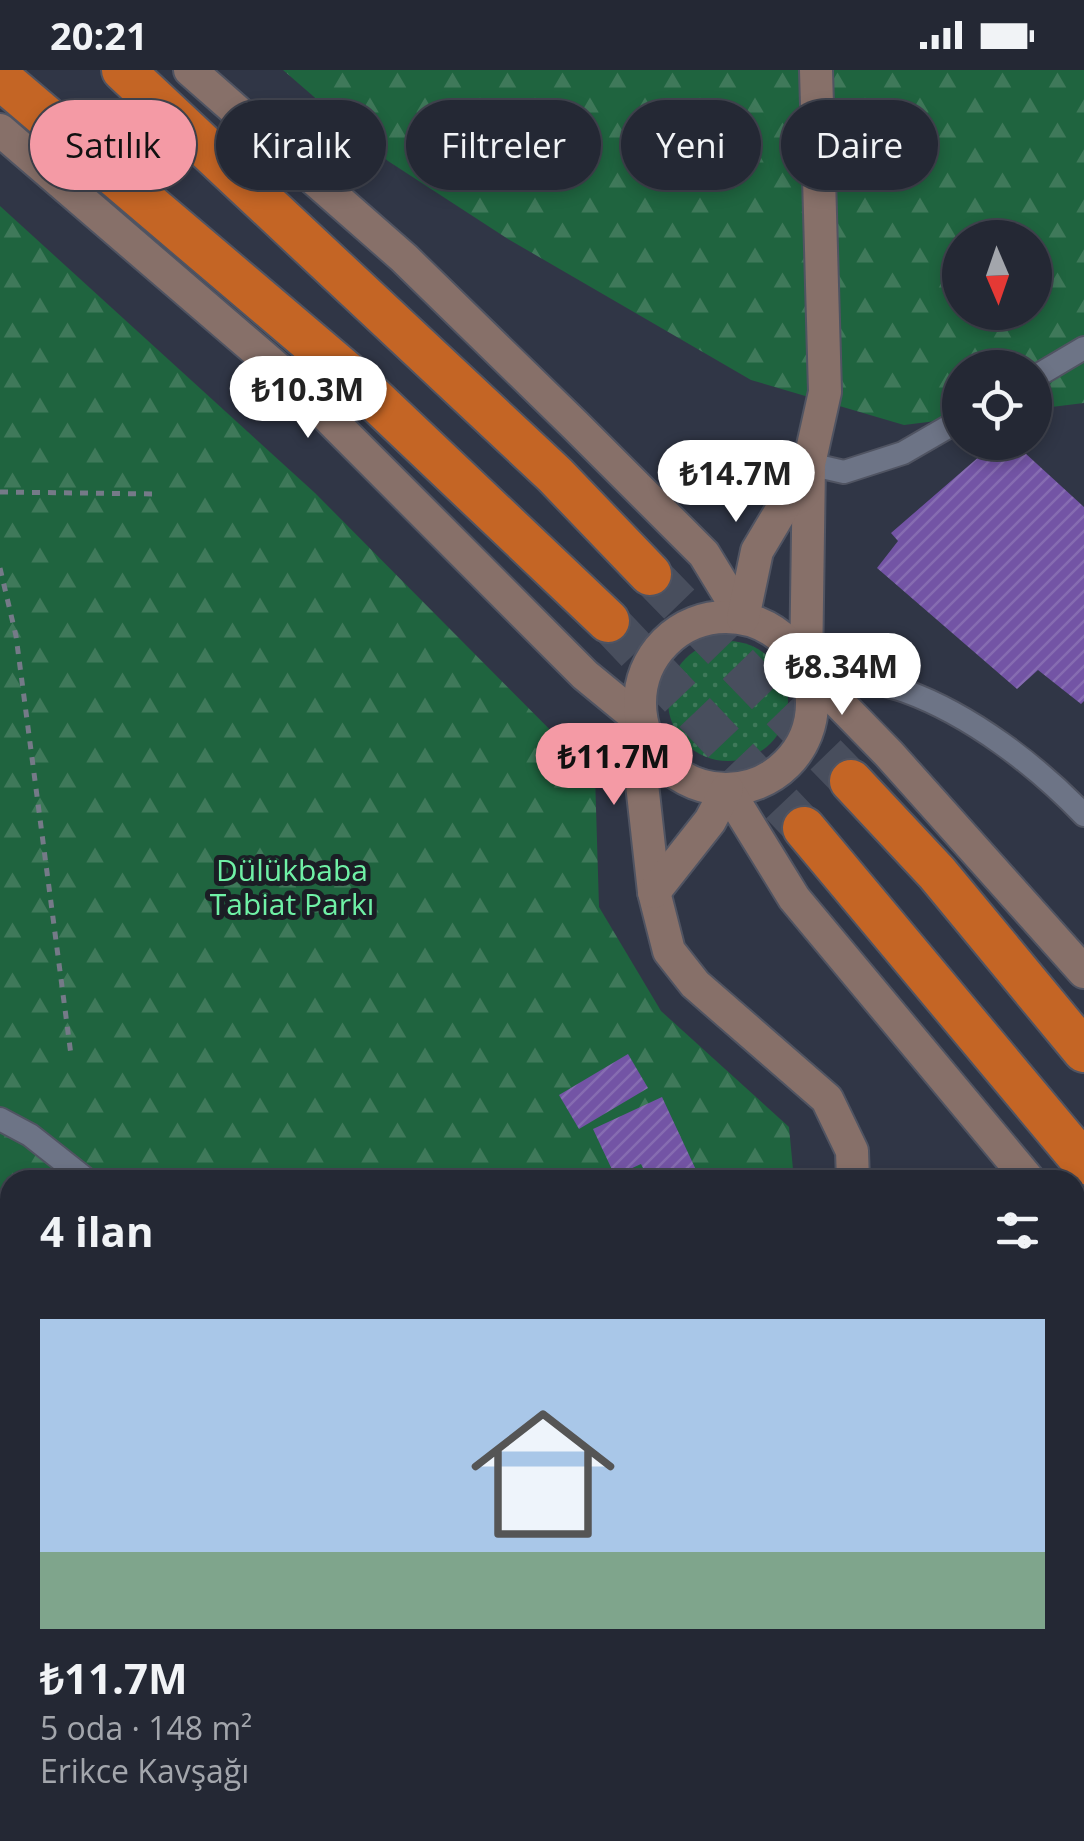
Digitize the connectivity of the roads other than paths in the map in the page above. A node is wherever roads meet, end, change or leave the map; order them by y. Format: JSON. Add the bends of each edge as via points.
{"nodes":[{"id":1,"x":124,"y":70,"type":"edge"},
{"id":2,"x":190,"y":70,"type":"edge"},
{"id":3,"x":816,"y":70,"type":"edge"},
{"id":4,"x":0,"y":78,"type":"edge"},
{"id":5,"x":0,"y":130,"type":"edge"},
{"id":6,"x":1084,"y":348,"type":"edge"},
{"id":7,"x":1052,"y":367,"type":"edge"},
{"id":8,"x":942,"y":431,"type":"edge"},
{"id":9,"x":809,"y":464,"type":"junction"},
{"id":10,"x":650,"y":574,"type":"tunnel mouth"},
{"id":11,"x":743,"y":618,"type":"junction"},
{"id":12,"x":608,"y":622,"type":"tunnel mouth"},
{"id":13,"x":806,"y":668,"type":"junction"},
{"id":14,"x":641,"y":722,"type":"junction"},
{"id":15,"x":851,"y":781,"type":"tunnel mouth"},
{"id":16,"x":727,"y":790,"type":"junction"},
{"id":17,"x":1084,"y":815,"type":"edge"},
{"id":18,"x":804,"y":828,"type":"tunnel mouth"},
{"id":19,"x":654,"y":892,"type":"junction"},
{"id":20,"x":1084,"y":972,"type":"edge"},
{"id":21,"x":1084,"y":1051,"type":"edge"},
{"id":22,"x":0,"y":1119,"type":"edge"},
{"id":23,"x":1084,"y":1163,"type":"edge"},
{"id":24,"x":74,"y":1170,"type":"edge"},
{"id":25,"x":853,"y":1170,"type":"edge"},
{"id":26,"x":1021,"y":1170,"type":"edge"}],
"edges":[{"from":1,"to":10,"type":"highway","via":[[556,474]]},
{"from":2,"to":11,"type":"street","via":[[404,258],[588,438],[704,554]]},
{"from":3,"to":9,"type":"street","via":[[825,392]]},
{"from":4,"to":12,"type":"highway","via":[[348,374]]},
{"from":5,"to":14,"type":"street","via":[[294,382]]},
{"from":6,"to":7,"type":"street"},
{"from":8,"to":9,"type":"street","via":[[903,454],[844,472]]},
{"from":9,"to":11,"type":"street","via":[[757,551]]},
{"from":9,"to":13,"type":"street"},
{"from":11,"to":13,"type":"street","via":[[780,636]]},
{"from":11,"to":14,"type":"street","via":[[689,624],[666,640],[648,663]]},
{"from":13,"to":16,"type":"street","via":[[810,722],[800,748],[756,784]]},
{"from":13,"to":17,"type":"street","via":[[904,690],[975,726]]},
{"from":13,"to":20,"type":"street"},
{"from":14,"to":16,"type":"street","via":[[652,749],[672,771]]},
{"from":14,"to":19,"type":"street"},
{"from":15,"to":21,"type":"highway"},
{"from":16,"to":19,"type":"street"},
{"from":16,"to":26,"type":"street","via":[[794,898]]},
{"from":18,"to":23,"type":"highway"},
{"from":19,"to":25,"type":"street","via":[[669,950],[694,984],[827,1099],[852,1151]]},
{"from":22,"to":24,"type":"street"}]}
